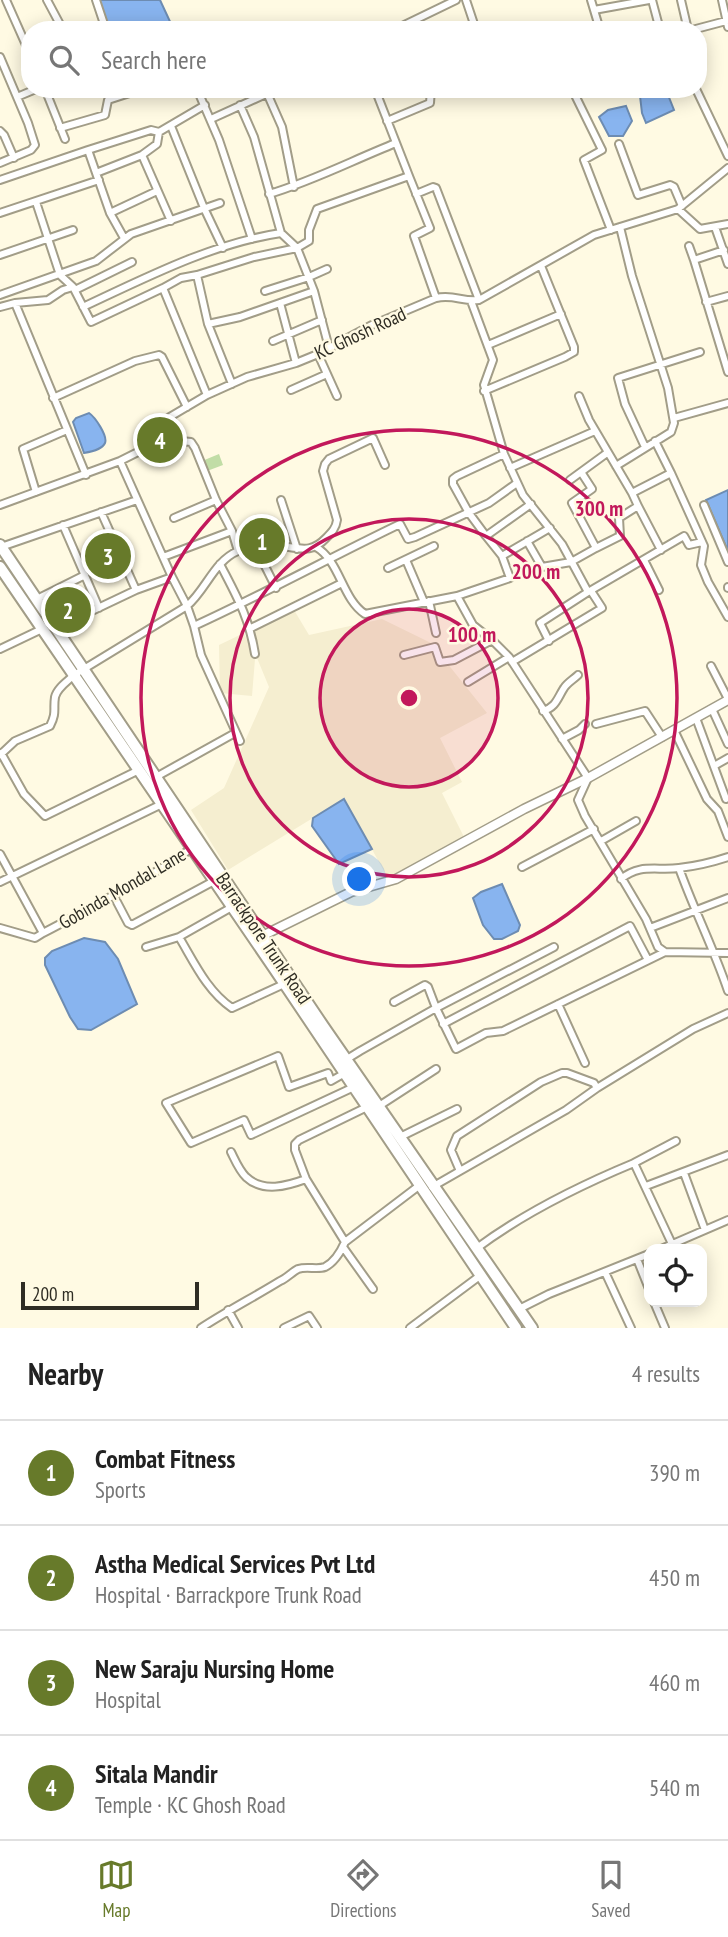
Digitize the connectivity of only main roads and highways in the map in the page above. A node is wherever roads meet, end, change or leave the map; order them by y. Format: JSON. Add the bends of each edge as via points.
{"nodes":[{"id":1,"x":1,"y":546,"type":"edge"},
{"id":2,"x":0,"y":567,"type":"edge"},
{"id":3,"x":78,"y":672,"type":"junction"},
{"id":4,"x":196,"y":845,"type":"junction"},
{"id":5,"x":345,"y":1068,"type":"junction"},
{"id":6,"x":373,"y":1107,"type":"junction"},
{"id":7,"x":426,"y":1188,"type":"junction"},
{"id":8,"x":516,"y":1328,"type":"edge"},
{"id":9,"x":532,"y":1328,"type":"edge"}],
"edges":[{"from":1,"to":3,"type":"main road","name":"Barrackpore Trunk Road","via":[[56,628]]},
{"from":2,"to":3,"type":"main road","name":"Barrackpore Trunk Road"},
{"from":3,"to":4,"type":"main road","name":"Barrackpore Trunk Road","via":[[156,777]]},
{"from":3,"to":4,"type":"main road","name":"Barrackpore Trunk Road","via":[[162,804]]},
{"from":4,"to":5,"type":"main road","name":"Barrackpore Trunk Road","via":[[323,1026]]},
{"from":4,"to":5,"type":"main road","name":"Barrackpore Trunk Road","via":[[232,908]]},
{"from":5,"to":6,"type":"main road","name":"Barrackpore Trunk Road"},
{"from":5,"to":6,"type":"main road","name":"Barrackpore Trunk Road","via":[[354,1087]]},
{"from":6,"to":7,"type":"main road","name":"Barrackpore Trunk Road"},
{"from":6,"to":7,"type":"main road","name":"Barrackpore Trunk Road","via":[[400,1138]]},
{"from":7,"to":8,"type":"main road","name":"Barrackpore Trunk Road"},
{"from":7,"to":9,"type":"main road","name":"Barrackpore Trunk Road","via":[[477,1248]]}]}
